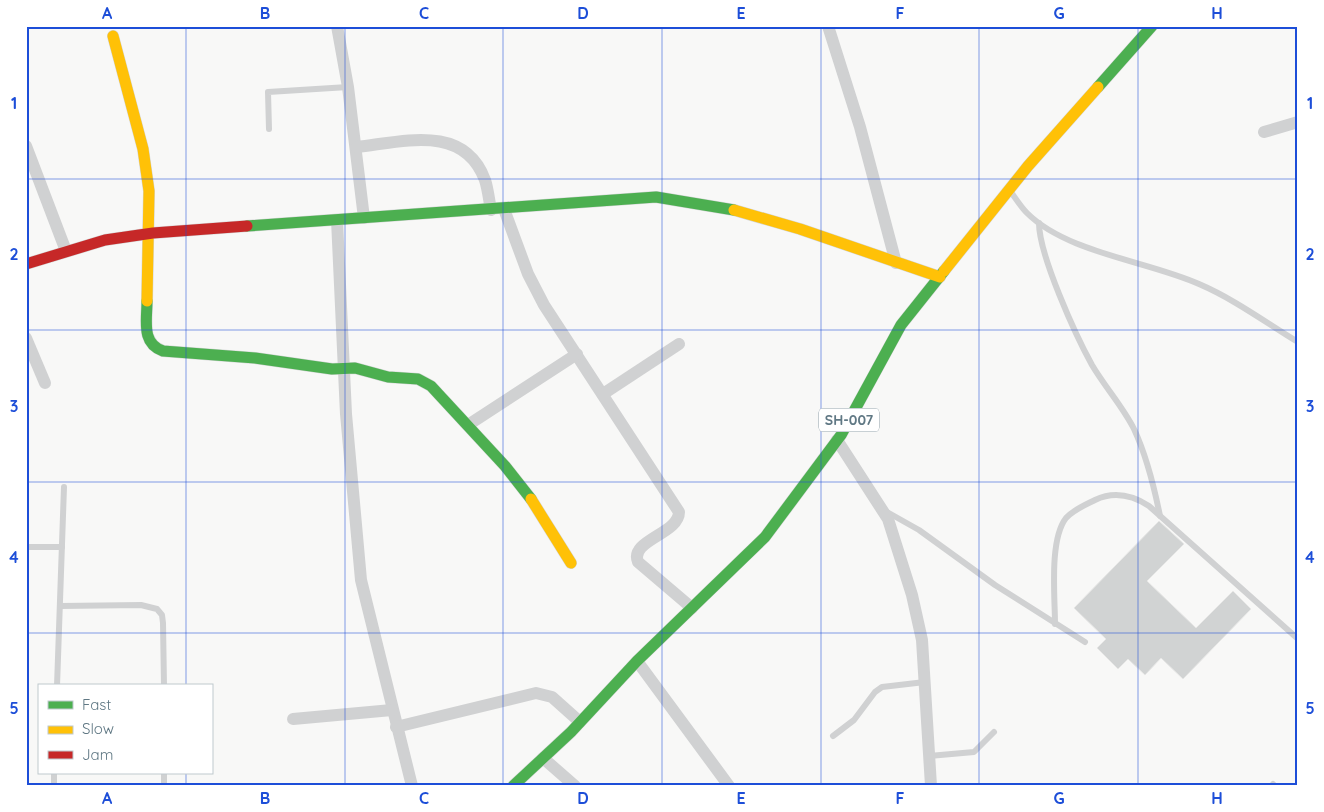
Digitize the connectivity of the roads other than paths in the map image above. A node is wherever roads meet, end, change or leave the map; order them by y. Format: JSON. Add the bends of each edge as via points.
{"nodes":[{"id":1,"x":337,"y":26,"type":"edge"},
{"id":2,"x":828,"y":26,"type":"edge"},
{"id":3,"x":1152,"y":26,"type":"edge"},
{"id":4,"x":113,"y":36,"type":"dead end"},
{"id":5,"x":348,"y":87,"type":"junction"},
{"id":6,"x":1298,"y":122,"type":"edge"},
{"id":7,"x":269,"y":130,"type":"dead end"},
{"id":8,"x":1264,"y":132,"type":"dead end"},
{"id":9,"x":26,"y":146,"type":"edge"},
{"id":10,"x":356,"y":147,"type":"junction"},
{"id":11,"x":1009,"y":190,"type":"junction"},
{"id":12,"x":497,"y":209,"type":"junction"},
{"id":13,"x":364,"y":218,"type":"junction"},
{"id":14,"x":337,"y":220,"type":"junction"},
{"id":15,"x":1039,"y":223,"type":"junction"},
{"id":16,"x":149,"y":234,"type":"junction"},
{"id":17,"x":66,"y":251,"type":"junction"},
{"id":18,"x":896,"y":263,"type":"junction"},
{"id":19,"x":26,"y":264,"type":"edge"},
{"id":20,"x":940,"y":277,"type":"junction"},
{"id":21,"x":26,"y":338,"type":"edge"},
{"id":22,"x":1298,"y":342,"type":"edge"},
{"id":23,"x":679,"y":344,"type":"dead end"},
{"id":24,"x":577,"y":354,"type":"junction"},
{"id":25,"x":343,"y":368,"type":"junction"},
{"id":26,"x":45,"y":383,"type":"dead end"},
{"id":27,"x":603,"y":394,"type":"junction"},
{"id":28,"x":468,"y":425,"type":"junction"},
{"id":29,"x":837,"y":440,"type":"junction"},
{"id":30,"x":64,"y":486,"type":"dead end"},
{"id":31,"x":882,"y":509,"type":"junction"},
{"id":32,"x":1160,"y":516,"type":"junction"},
{"id":33,"x":26,"y":547,"type":"edge"},
{"id":34,"x":62,"y":547,"type":"junction"},
{"id":35,"x":571,"y":563,"type":"dead end"},
{"id":36,"x":60,"y":606,"type":"junction"},
{"id":37,"x":692,"y":608,"type":"junction"},
{"id":38,"x":1055,"y":624,"type":"junction"},
{"id":39,"x":1298,"y":639,"type":"edge"},
{"id":40,"x":1085,"y":642,"type":"dead end"},
{"id":41,"x":637,"y":661,"type":"junction"},
{"id":42,"x":925,"y":682,"type":"junction"},
{"id":43,"x":57,"y":684,"type":"edge"},
{"id":44,"x":164,"y":684,"type":"edge"},
{"id":45,"x":392,"y":710,"type":"junction"},
{"id":46,"x":293,"y":718,"type":"dead end"},
{"id":47,"x":580,"y":722,"type":"junction"},
{"id":48,"x":396,"y":727,"type":"junction"},
{"id":49,"x":994,"y":732,"type":"dead end"},
{"id":50,"x":833,"y":736,"type":"dead end"},
{"id":51,"x":929,"y":756,"type":"junction"},
{"id":52,"x":543,"y":758,"type":"junction"},
{"id":53,"x":412,"y":786,"type":"edge"},
{"id":54,"x":513,"y":786,"type":"edge"},
{"id":55,"x":575,"y":786,"type":"edge"},
{"id":56,"x":729,"y":786,"type":"edge"},
{"id":57,"x":931,"y":786,"type":"edge"}],
"edges":[{"from":1,"to":5,"type":"street"},
{"from":2,"to":18,"type":"street","via":[[860,127]]},
{"from":3,"to":11,"type":"street","number":"SH-007"},
{"from":4,"to":16,"type":"street","via":[[143,149],[149,191]]},
{"from":5,"to":7,"type":"lane","via":[[268,92]]},
{"from":5,"to":10,"type":"street"},
{"from":6,"to":8,"type":"street"},
{"from":9,"to":17,"type":"street"},
{"from":10,"to":12,"type":"street","via":[[425,139],[454,145],[478,166]]},
{"from":10,"to":13,"type":"street"},
{"from":11,"to":15,"type":"lane","via":[[1026,213]]},
{"from":11,"to":20,"type":"street","number":"SH-007"},
{"from":12,"to":13,"type":"street"},
{"from":12,"to":18,"type":"street","via":[[623,198],[685,199],[746,214]]},
{"from":12,"to":24,"type":"street","via":[[544,305]]},
{"from":13,"to":14,"type":"street"},
{"from":14,"to":16,"type":"street"},
{"from":14,"to":25,"type":"street"},
{"from":15,"to":22,"type":"lane","via":[[1087,247],[1221,294]]},
{"from":15,"to":32,"type":"lane","via":[[1040,239],[1073,324],[1092,365],[1133,427],[1143,449]]},
{"from":16,"to":17,"type":"street","via":[[105,240]]},
{"from":16,"to":25,"type":"street","via":[[147,337],[154,348]]},
{"from":17,"to":19,"type":"street"},
{"from":18,"to":20,"type":"street"},
{"from":20,"to":29,"type":"street","number":"SH-007","via":[[901,325]]},
{"from":21,"to":26,"type":"street"},
{"from":23,"to":27,"type":"street"},
{"from":24,"to":27,"type":"street"},
{"from":24,"to":28,"type":"street"},
{"from":25,"to":28,"type":"street","via":[[423,381]]},
{"from":25,"to":45,"type":"street","via":[[361,580]]},
{"from":27,"to":37,"type":"street","via":[[679,512],[675,523],[638,550],[638,562]]},
{"from":28,"to":35,"type":"street","via":[[535,505]]},
{"from":29,"to":31,"type":"street"},
{"from":29,"to":37,"type":"street","number":"SH-007","via":[[765,537]]},
{"from":30,"to":34,"type":"lane"},
{"from":31,"to":38,"type":"lane","via":[[919,530]]},
{"from":31,"to":42,"type":"street","via":[[894,532],[919,620]]},
{"from":32,"to":38,"type":"lane","via":[[1137,499],[1112,495],[1075,510],[1066,518],[1055,562]]},
{"from":32,"to":39,"type":"lane"},
{"from":33,"to":34,"type":"lane"},
{"from":34,"to":36,"type":"lane"},
{"from":36,"to":43,"type":"lane"},
{"from":36,"to":44,"type":"lane","via":[[141,605],[157,609],[163,623]]},
{"from":37,"to":41,"type":"street","number":"SH-007"},
{"from":38,"to":40,"type":"lane"},
{"from":41,"to":47,"type":"street","number":"SH-007"},
{"from":41,"to":56,"type":"street"},
{"from":42,"to":50,"type":"lane","via":[[882,688],[854,720]]},
{"from":42,"to":51,"type":"street"},
{"from":45,"to":46,"type":"street"},
{"from":45,"to":48,"type":"street"},
{"from":47,"to":48,"type":"street","via":[[552,697],[536,693]]},
{"from":47,"to":52,"type":"street","number":"SH-007"},
{"from":48,"to":53,"type":"street"},
{"from":49,"to":51,"type":"lane","via":[[974,752]]},
{"from":51,"to":57,"type":"street"},
{"from":52,"to":54,"type":"street","number":"SH-007"},
{"from":52,"to":55,"type":"street"}]}
